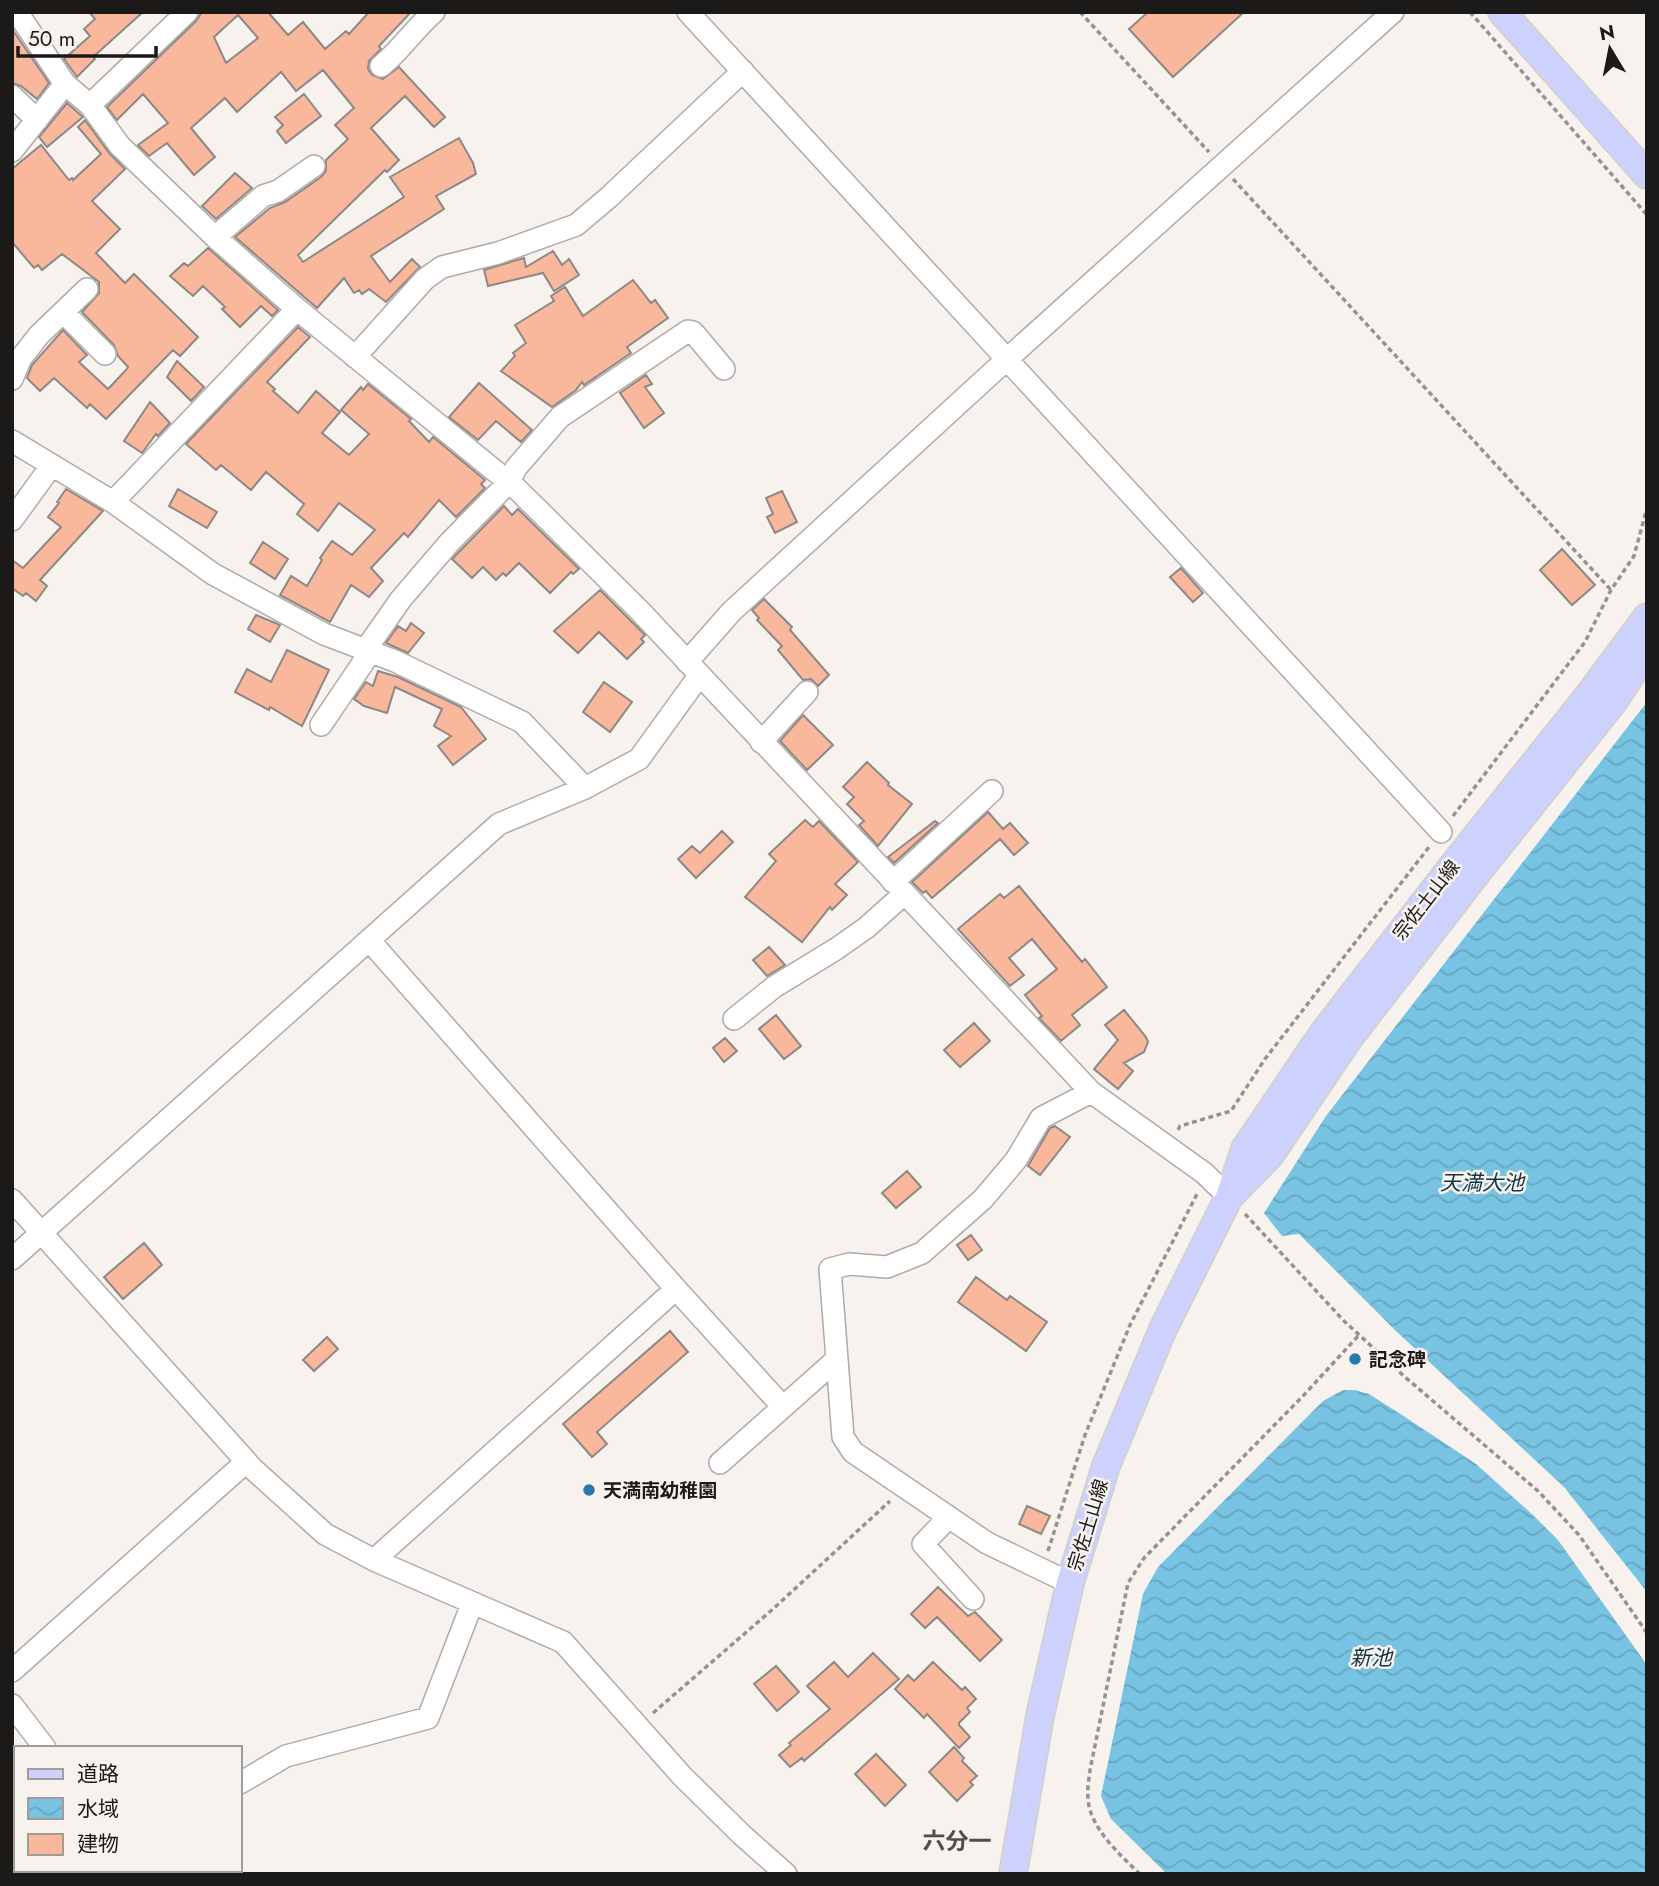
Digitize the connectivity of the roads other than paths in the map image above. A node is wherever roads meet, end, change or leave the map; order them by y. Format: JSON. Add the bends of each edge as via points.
{"nodes":[{"id":1,"x":17,"y":12,"type":"edge"},
{"id":2,"x":187,"y":12,"type":"edge"},
{"id":3,"x":434,"y":12,"type":"edge"},
{"id":4,"x":688,"y":12,"type":"edge"},
{"id":5,"x":1394,"y":12,"type":"edge"},
{"id":6,"x":1502,"y":12,"type":"edge"},
{"id":7,"x":381,"y":66,"type":"dead end"},
{"id":8,"x":743,"y":71,"type":"junction"},
{"id":9,"x":65,"y":84,"type":"junction"},
{"id":10,"x":12,"y":96,"type":"edge"},
{"id":11,"x":90,"y":105,"type":"junction"},
{"id":12,"x":37,"y":120,"type":"junction"},
{"id":13,"x":12,"y":151,"type":"edge"},
{"id":14,"x":314,"y":166,"type":"dead end"},
{"id":15,"x":1647,"y":175,"type":"edge"},
{"id":16,"x":215,"y":237,"type":"junction"},
{"id":17,"x":87,"y":289,"type":"dead end"},
{"id":18,"x":296,"y":310,"type":"junction"},
{"id":19,"x":63,"y":312,"type":"junction"},
{"id":20,"x":105,"y":354,"type":"dead end"},
{"id":21,"x":355,"y":357,"type":"junction"},
{"id":22,"x":1006,"y":360,"type":"junction"},
{"id":23,"x":724,"y":369,"type":"dead end"},
{"id":24,"x":12,"y":379,"type":"edge"},
{"id":25,"x":12,"y":441,"type":"edge"},
{"id":26,"x":52,"y":465,"type":"junction"},
{"id":27,"x":509,"y":482,"type":"junction"},
{"id":28,"x":113,"y":502,"type":"junction"},
{"id":29,"x":12,"y":520,"type":"edge"},
{"id":30,"x":1647,"y":617,"type":"edge"},
{"id":31,"x":1647,"y":638,"type":"edge"},
{"id":32,"x":368,"y":650,"type":"junction"},
{"id":33,"x":693,"y":669,"type":"junction"},
{"id":34,"x":807,"y":692,"type":"dead end"},
{"id":35,"x":321,"y":725,"type":"dead end"},
{"id":36,"x":761,"y":742,"type":"junction"},
{"id":37,"x":585,"y":788,"type":"junction"},
{"id":38,"x":992,"y":790,"type":"dead end"},
{"id":39,"x":1441,"y":832,"type":"dead end"},
{"id":40,"x":899,"y":888,"type":"junction"},
{"id":41,"x":369,"y":940,"type":"junction"},
{"id":42,"x":734,"y":1019,"type":"dead end"},
{"id":43,"x":1091,"y":1091,"type":"junction"},
{"id":44,"x":1229,"y":1197,"type":"junction"},
{"id":45,"x":12,"y":1200,"type":"edge"},
{"id":46,"x":41,"y":1233,"type":"junction"},
{"id":47,"x":12,"y":1259,"type":"edge"},
{"id":48,"x":676,"y":1289,"type":"junction"},
{"id":49,"x":836,"y":1360,"type":"junction"},
{"id":50,"x":783,"y":1407,"type":"junction"},
{"id":51,"x":246,"y":1462,"type":"junction"},
{"id":52,"x":720,"y":1464,"type":"dead end"},
{"id":53,"x":949,"y":1517,"type":"junction"},
{"id":54,"x":374,"y":1560,"type":"junction"},
{"id":55,"x":1070,"y":1583,"type":"junction"},
{"id":56,"x":974,"y":1599,"type":"dead end"},
{"id":57,"x":472,"y":1604,"type":"junction"},
{"id":58,"x":12,"y":1671,"type":"edge"},
{"id":59,"x":12,"y":1705,"type":"edge"},
{"id":60,"x":43,"y":1746,"type":"edge"},
{"id":61,"x":242,"y":1782,"type":"edge"},
{"id":62,"x":786,"y":1874,"type":"edge"},
{"id":63,"x":1013,"y":1874,"type":"edge"}],
"edges":[{"from":1,"to":9,"type":"street"},
{"from":2,"to":11,"type":"street"},
{"from":3,"to":7,"type":"street"},
{"from":4,"to":8,"type":"street"},
{"from":5,"to":22,"type":"street"},
{"from":6,"to":15,"type":"main road"},
{"from":8,"to":21,"type":"street","via":[[576,225],[442,267],[425,279]]},
{"from":8,"to":22,"type":"street"},
{"from":9,"to":11,"type":"street"},
{"from":9,"to":12,"type":"street"},
{"from":10,"to":12,"type":"street"},
{"from":11,"to":16,"type":"street","via":[[120,146]]},
{"from":12,"to":13,"type":"street"},
{"from":14,"to":16,"type":"street","via":[[263,196]]},
{"from":16,"to":18,"type":"street"},
{"from":17,"to":19,"type":"street"},
{"from":18,"to":21,"type":"street"},
{"from":18,"to":28,"type":"street"},
{"from":19,"to":20,"type":"street"},
{"from":19,"to":24,"type":"street","via":[[20,358]]},
{"from":21,"to":27,"type":"street"},
{"from":22,"to":33,"type":"street","via":[[732,611]]},
{"from":22,"to":39,"type":"street"},
{"from":23,"to":27,"type":"street","via":[[688,331],[560,417]]},
{"from":25,"to":26,"type":"street"},
{"from":26,"to":28,"type":"street"},
{"from":26,"to":29,"type":"street"},
{"from":27,"to":32,"type":"street","via":[[401,598]]},
{"from":27,"to":33,"type":"street"},
{"from":28,"to":32,"type":"street","via":[[213,575],[324,634]]},
{"from":30,"to":44,"type":"main road","name":"宗佐土山線","via":[[1324,1032],[1245,1149]]},
{"from":31,"to":44,"type":"main road","name":"宗佐土山線","via":[[1637,666],[1614,701],[1349,1038],[1270,1155]]},
{"from":32,"to":35,"type":"street"},
{"from":32,"to":37,"type":"street","via":[[522,722]]},
{"from":33,"to":36,"type":"street"},
{"from":33,"to":37,"type":"street","via":[[639,759]]},
{"from":34,"to":36,"type":"street"},
{"from":36,"to":40,"type":"street"},
{"from":37,"to":41,"type":"street","via":[[499,824]]},
{"from":38,"to":40,"type":"street"},
{"from":40,"to":42,"type":"street","via":[[866,928],[774,987]]},
{"from":40,"to":43,"type":"street"},
{"from":41,"to":46,"type":"street"},
{"from":41,"to":48,"type":"street"},
{"from":43,"to":44,"type":"street"},
{"from":43,"to":49,"type":"street","via":[[1041,1118],[1016,1160],[983,1199],[922,1253],[887,1267],[849,1264],[830,1269]]},
{"from":44,"to":55,"type":"main road","name":"宗佐土山線","via":[[1163,1329],[1106,1466]]},
{"from":45,"to":46,"type":"street"},
{"from":46,"to":47,"type":"street"},
{"from":46,"to":51,"type":"street"},
{"from":48,"to":50,"type":"street"},
{"from":48,"to":54,"type":"street"},
{"from":49,"to":50,"type":"street"},
{"from":49,"to":53,"type":"street","via":[[844,1437],[853,1452]]},
{"from":50,"to":52,"type":"street"},
{"from":51,"to":54,"type":"street","via":[[325,1534]]},
{"from":51,"to":58,"type":"street"},
{"from":53,"to":55,"type":"street","via":[[987,1542]]},
{"from":53,"to":56,"type":"street","via":[[923,1544]]},
{"from":54,"to":57,"type":"street"},
{"from":55,"to":63,"type":"main road","name":"宗佐土山線","via":[[1040,1716]]},
{"from":57,"to":61,"type":"street","via":[[428,1718],[286,1756]]},
{"from":57,"to":62,"type":"street","via":[[563,1642],[682,1776]]},
{"from":59,"to":60,"type":"street"}]}
